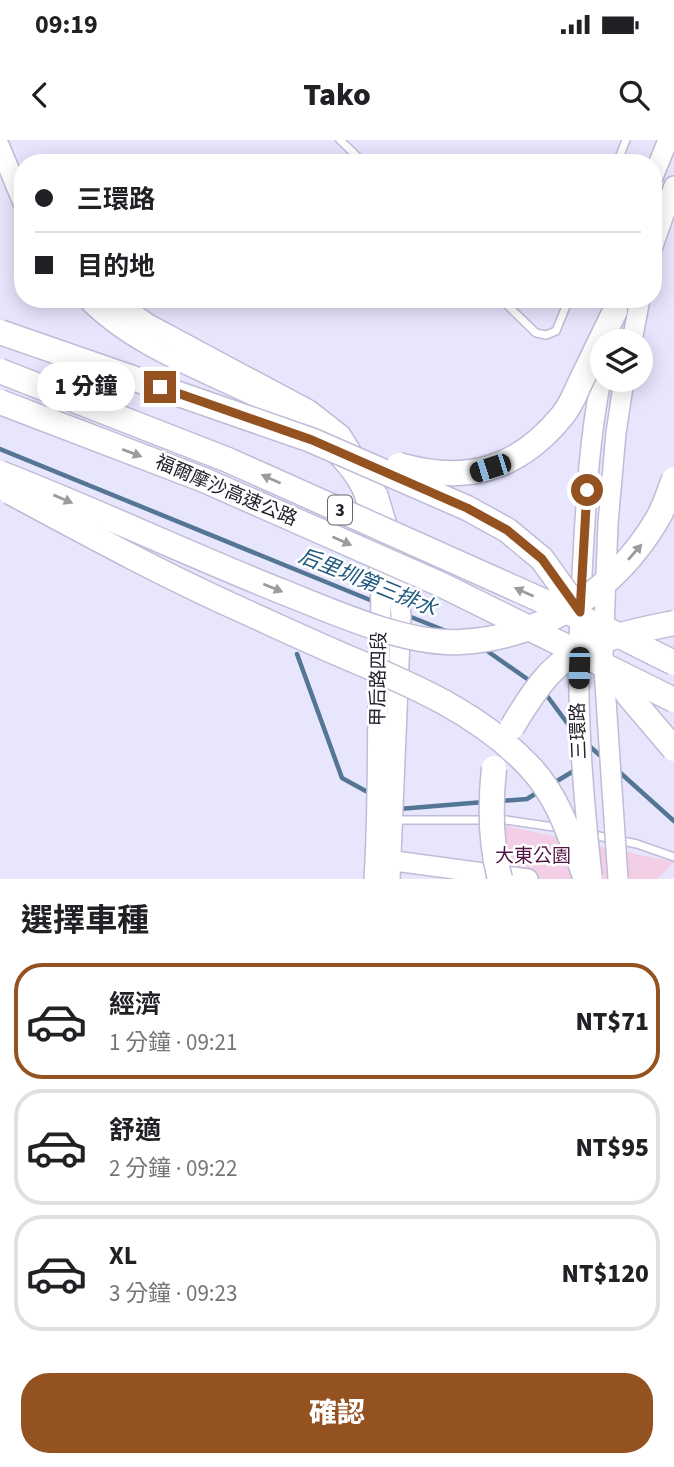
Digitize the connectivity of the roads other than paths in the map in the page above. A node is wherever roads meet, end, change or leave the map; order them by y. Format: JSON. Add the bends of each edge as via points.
{"nodes":[{"id":1,"x":340,"y":140,"type":"edge"},
{"id":2,"x":0,"y":147,"type":"edge"},
{"id":3,"x":355,"y":154,"type":"edge"},
{"id":4,"x":14,"y":181,"type":"edge"},
{"id":5,"x":674,"y":186,"type":"edge"},
{"id":6,"x":662,"y":220,"type":"edge"},
{"id":7,"x":96,"y":308,"type":"edge"},
{"id":8,"x":125,"y":308,"type":"edge"},
{"id":9,"x":511,"y":308,"type":"edge"},
{"id":10,"x":565,"y":308,"type":"edge"},
{"id":11,"x":615,"y":308,"type":"edge"},
{"id":12,"x":615,"y":308,"type":"edge"},
{"id":13,"x":638,"y":308,"type":"edge"},
{"id":14,"x":611,"y":329,"type":"edge"},
{"id":15,"x":634,"y":329,"type":"edge"},
{"id":16,"x":0,"y":332,"type":"edge"},
{"id":17,"x":0,"y":371,"type":"edge"},
{"id":18,"x":598,"y":392,"type":"edge"},
{"id":19,"x":622,"y":392,"type":"edge"},
{"id":20,"x":0,"y":402,"type":"edge"},
{"id":21,"x":312,"y":440,"type":"junction"},
{"id":22,"x":0,"y":473,"type":"edge"},
{"id":23,"x":674,"y":479,"type":"edge"},
{"id":24,"x":0,"y":486,"type":"edge"},
{"id":25,"x":580,"y":612,"type":"junction"},
{"id":26,"x":674,"y":623,"type":"edge"},
{"id":27,"x":603,"y":655,"type":"junction"},
{"id":28,"x":674,"y":663,"type":"edge"},
{"id":29,"x":674,"y":700,"type":"edge"},
{"id":30,"x":512,"y":727,"type":"dead end"},
{"id":31,"x":674,"y":750,"type":"edge"},
{"id":32,"x":494,"y":768,"type":"dead end"},
{"id":33,"x":385,"y":790,"type":"junction"},
{"id":34,"x":384,"y":818,"type":"junction"},
{"id":35,"x":674,"y":857,"type":"edge"},
{"id":36,"x":385,"y":866,"type":"edge"},
{"id":37,"x":374,"y":879,"type":"edge"},
{"id":38,"x":500,"y":879,"type":"edge"},
{"id":39,"x":528,"y":879,"type":"edge"},
{"id":40,"x":586,"y":879,"type":"edge"},
{"id":41,"x":592,"y":879,"type":"edge"},
{"id":42,"x":618,"y":879,"type":"edge"}],
"edges":[{"from":1,"to":3,"type":"lane"},
{"from":2,"to":4,"type":"street"},
{"from":5,"to":6,"type":"street"},
{"from":7,"to":33,"type":"street","name":"甲后路四段","via":[[136,337],[290,415],[332,448],[363,492],[376,540]]},
{"from":8,"to":33,"type":"street","name":"甲后路四段","via":[[309,410],[341,435],[378,495],[393,545],[401,615]]},
{"from":9,"to":10,"type":"lane","via":[[536,332],[546,335],[556,331]]},
{"from":11,"to":14,"type":"street","bridge":true},
{"from":12,"to":21,"type":"highway","bridge":true,"via":[[563,415],[507,462],[474,473],[427,473]]},
{"from":13,"to":15,"type":"street"},
{"from":16,"to":21,"type":"highway","bridge":true},
{"from":28,"to":17,"type":"highway","name":"福爾摩沙高速公路","number":"3","one_way":true,"bridge":true,"via":[[228,460]]},
{"from":18,"to":25,"type":"street","name":"三環路","bridge":true},
{"from":19,"to":27,"type":"street","name":"三環路","bridge":true,"via":[[609,510]]},
{"from":20,"to":29,"type":"highway","name":"福爾摩沙高速公路","number":"3","one_way":true,"bridge":true,"via":[[204,480],[430,580]]},
{"from":21,"to":25,"type":"highway","bridge":true,"via":[[507,530],[542,559]]},
{"from":22,"to":23,"type":"highway","one_way":true,"bridge":true,"via":[[351,619],[424,639],[460,642],[508,635],[545,623],[601,587],[643,543]]},
{"from":24,"to":40,"type":"highway","bridge":true,"via":[[128,556],[418,687],[478,723],[532,768],[555,799]]},
{"from":25,"to":27,"type":"street","bridge":true},
{"from":25,"to":41,"type":"street","name":"三環路","bridge":true,"via":[[580,767]]},
{"from":26,"to":30,"type":"highway","bridge":true,"via":[[606,639],[569,657],[549,674]]},
{"from":27,"to":31,"type":"highway","bridge":true,"via":[[629,696]]},
{"from":27,"to":42,"type":"street","name":"三環路","bridge":true},
{"from":32,"to":38,"type":"highway","bridge":true,"via":[[492,839]]},
{"from":33,"to":34,"type":"street"},
{"from":34,"to":35,"type":"lane","via":[[506,820],[637,844]]},
{"from":34,"to":36,"type":"street"},
{"from":36,"to":37,"type":"street"},
{"from":36,"to":39,"type":"street"}]}
